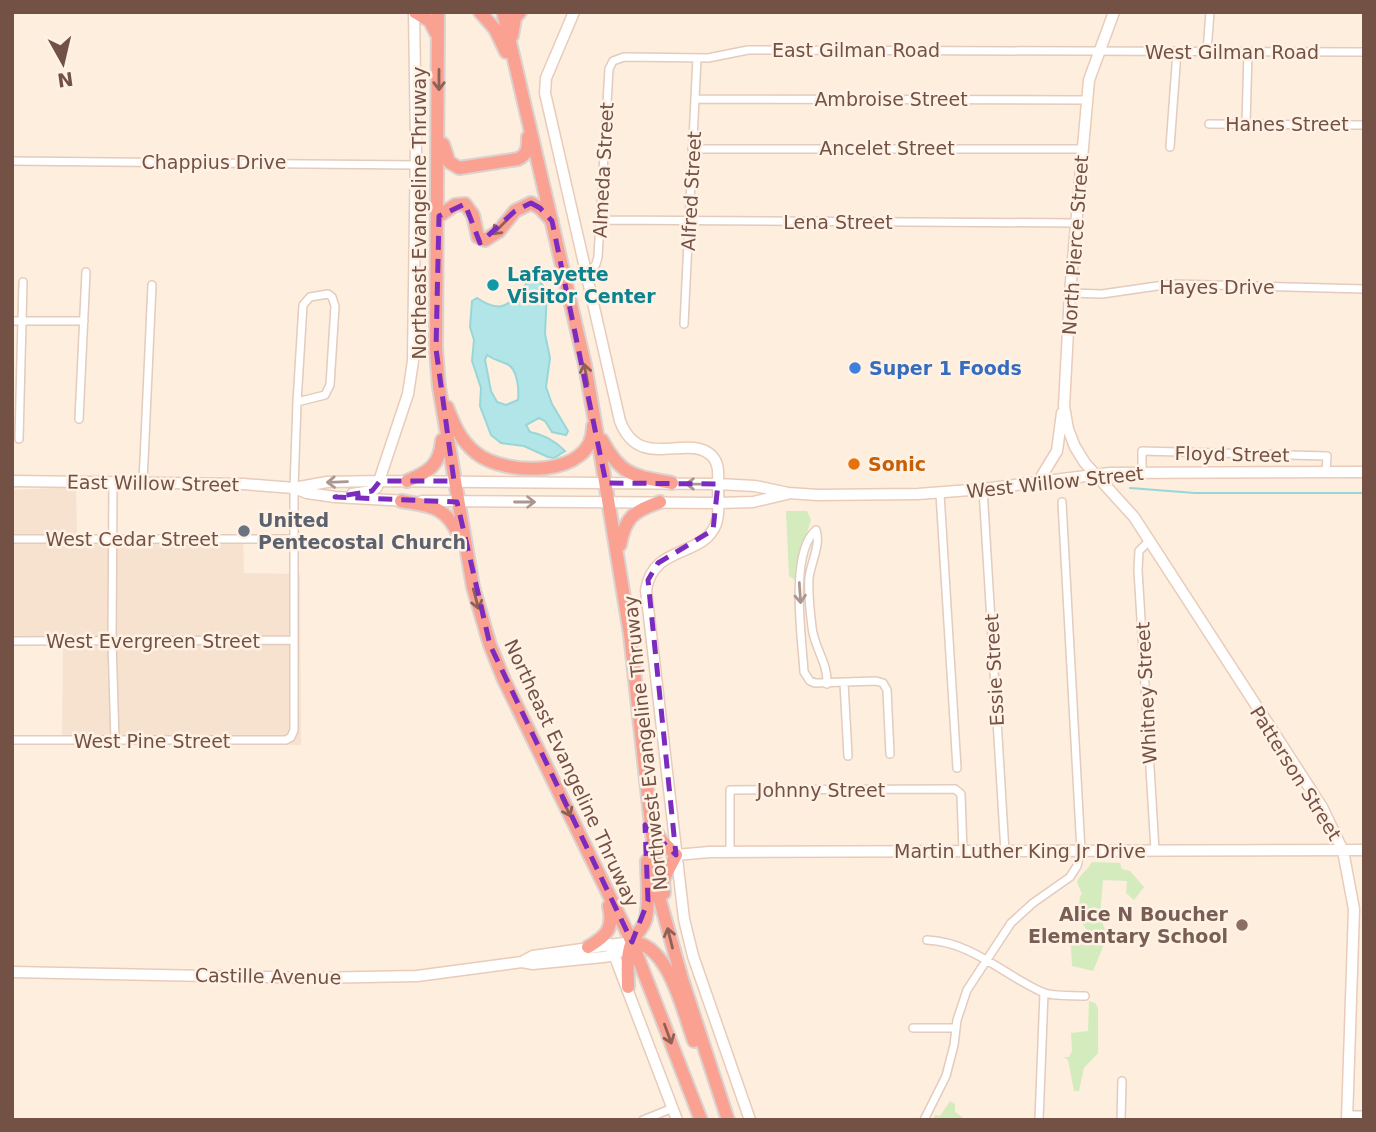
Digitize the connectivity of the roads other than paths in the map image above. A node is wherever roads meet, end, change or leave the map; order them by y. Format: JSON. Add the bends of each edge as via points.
{"nodes":[{"id":1,"x":415,"y":12,"type":"edge"},
{"id":2,"x":438,"y":12,"type":"edge"},
{"id":3,"x":480,"y":12,"type":"edge"},
{"id":4,"x":503,"y":12,"type":"edge"},
{"id":5,"x":520,"y":12,"type":"edge"},
{"id":6,"x":574,"y":12,"type":"edge"},
{"id":7,"x":1114,"y":12,"type":"edge"},
{"id":8,"x":1209,"y":12,"type":"edge"},
{"id":9,"x":438,"y":39,"type":"junction"},
{"id":10,"x":1100,"y":52,"type":"junction"},
{"id":11,"x":1177,"y":52,"type":"junction"},
{"id":12,"x":1207,"y":52,"type":"junction"},
{"id":13,"x":1248,"y":52,"type":"junction"},
{"id":14,"x":1364,"y":52,"type":"edge"},
{"id":15,"x":512,"y":54,"type":"junction"},
{"id":16,"x":697,"y":58,"type":"junction"},
{"id":17,"x":613,"y":61,"type":"joint"},
{"id":18,"x":695,"y":99,"type":"junction"},
{"id":19,"x":1087,"y":100,"type":"junction"},
{"id":20,"x":523,"y":102,"type":"junction"},
{"id":21,"x":527,"y":118,"type":"junction"},
{"id":22,"x":1209,"y":124,"type":"dead end"},
{"id":23,"x":1246,"y":124,"type":"junction"},
{"id":24,"x":1364,"y":125,"type":"edge"},
{"id":25,"x":439,"y":130,"type":"junction"},
{"id":26,"x":1170,"y":148,"type":"dead end"},
{"id":27,"x":692,"y":149,"type":"junction"},
{"id":28,"x":1083,"y":149,"type":"junction"},
{"id":29,"x":12,"y":161,"type":"edge"},
{"id":30,"x":416,"y":165,"type":"junction"},
{"id":31,"x":439,"y":216,"type":"junction"},
{"id":32,"x":600,"y":220,"type":"junction"},
{"id":33,"x":552,"y":221,"type":"junction"},
{"id":34,"x":690,"y":221,"type":"junction"},
{"id":35,"x":1076,"y":223,"type":"junction"},
{"id":36,"x":86,"y":272,"type":"dead end"},
{"id":37,"x":586,"y":277,"type":"junction"},
{"id":38,"x":23,"y":282,"type":"dead end"},
{"id":39,"x":152,"y":285,"type":"dead end"},
{"id":40,"x":1364,"y":289,"type":"edge"},
{"id":41,"x":1070,"y":293,"type":"junction"},
{"id":42,"x":12,"y":321,"type":"edge"},
{"id":43,"x":23,"y":321,"type":"junction"},
{"id":44,"x":84,"y":321,"type":"junction"},
{"id":45,"x":684,"y":324,"type":"dead end"},
{"id":46,"x":439,"y":387,"type":"junction"},
{"id":47,"x":298,"y":402,"type":"junction"},
{"id":48,"x":592,"y":405,"type":"junction"},
{"id":49,"x":1064,"y":406,"type":"junction"},
{"id":50,"x":79,"y":419,"type":"dead end"},
{"id":51,"x":444,"y":422,"type":"junction"},
{"id":52,"x":596,"y":429,"type":"junction"},
{"id":53,"x":19,"y":439,"type":"dead end"},
{"id":54,"x":1326,"y":471,"type":"junction"},
{"id":55,"x":1142,"y":472,"type":"junction"},
{"id":56,"x":1364,"y":472,"type":"edge"},
{"id":57,"x":1095,"y":474,"type":"junction"},
{"id":58,"x":12,"y":481,"type":"edge"},
{"id":59,"x":380,"y":481,"type":"junction"},
{"id":60,"x":407,"y":481,"type":"junction"},
{"id":61,"x":454,"y":481,"type":"junction"},
{"id":62,"x":113,"y":482,"type":"junction"},
{"id":63,"x":143,"y":482,"type":"junction"},
{"id":64,"x":1038,"y":482,"type":"junction"},
{"id":65,"x":606,"y":483,"type":"junction"},
{"id":66,"x":672,"y":483,"type":"junction"},
{"id":67,"x":718,"y":484,"type":"junction"},
{"id":68,"x":294,"y":488,"type":"junction"},
{"id":69,"x":984,"y":489,"type":"junction"},
{"id":70,"x":788,"y":494,"type":"junction"},
{"id":71,"x":940,"y":494,"type":"junction"},
{"id":72,"x":335,"y":497,"type":"junction"},
{"id":73,"x":401,"y":500,"type":"junction"},
{"id":74,"x":457,"y":502,"type":"junction"},
{"id":75,"x":609,"y":502,"type":"junction"},
{"id":76,"x":660,"y":502,"type":"junction"},
{"id":77,"x":1062,"y":502,"type":"dead end"},
{"id":78,"x":718,"y":503,"type":"junction"},
{"id":79,"x":12,"y":539,"type":"edge"},
{"id":80,"x":111,"y":539,"type":"junction"},
{"id":81,"x":293,"y":539,"type":"junction"},
{"id":82,"x":1149,"y":541,"type":"junction"},
{"id":83,"x":618,"y":556,"type":"junction"},
{"id":84,"x":467,"y":557,"type":"junction"},
{"id":85,"x":800,"y":567,"type":"junction"},
{"id":86,"x":811,"y":570,"type":"junction"},
{"id":87,"x":811,"y":624,"type":"junction"},
{"id":88,"x":802,"y":626,"type":"junction"},
{"id":89,"x":294,"y":640,"type":"junction"},
{"id":90,"x":12,"y":641,"type":"edge"},
{"id":91,"x":112,"y":641,"type":"junction"},
{"id":92,"x":844,"y":683,"type":"junction"},
{"id":93,"x":827,"y":684,"type":"junction"},
{"id":94,"x":12,"y":740,"type":"edge"},
{"id":95,"x":115,"y":741,"type":"junction"},
{"id":96,"x":890,"y":754,"type":"dead end"},
{"id":97,"x":643,"y":756,"type":"junction"},
{"id":98,"x":848,"y":756,"type":"dead end"},
{"id":99,"x":957,"y":768,"type":"dead end"},
{"id":100,"x":650,"y":820,"type":"junction"},
{"id":101,"x":1155,"y":850,"type":"junction"},
{"id":102,"x":1364,"y":850,"type":"edge"},
{"id":103,"x":1081,"y":851,"type":"junction"},
{"id":104,"x":1343,"y":851,"type":"junction"},
{"id":105,"x":730,"y":852,"type":"junction"},
{"id":106,"x":963,"y":852,"type":"junction"},
{"id":107,"x":1005,"y":852,"type":"junction"},
{"id":108,"x":677,"y":855,"type":"junction"},
{"id":109,"x":604,"y":885,"type":"junction"},
{"id":110,"x":665,"y":914,"type":"junction"},
{"id":111,"x":928,"y":940,"type":"dead end"},
{"id":112,"x":632,"y":942,"type":"junction"},
{"id":113,"x":588,"y":947,"type":"junction"},
{"id":114,"x":612,"y":950,"type":"junction"},
{"id":115,"x":985,"y":960,"type":"junction"},
{"id":116,"x":628,"y":961,"type":"junction"},
{"id":117,"x":522,"y":962,"type":"junction"},
{"id":118,"x":643,"y":970,"type":"junction"},
{"id":119,"x":12,"y":972,"type":"edge"},
{"id":120,"x":628,"y":987,"type":"junction"},
{"id":121,"x":1044,"y":993,"type":"junction"},
{"id":122,"x":1085,"y":996,"type":"dead end"},
{"id":123,"x":913,"y":1028,"type":"dead end"},
{"id":124,"x":955,"y":1028,"type":"junction"},
{"id":125,"x":1122,"y":1081,"type":"dead end"},
{"id":126,"x":718,"y":1091,"type":"junction"},
{"id":127,"x":673,"y":1108,"type":"junction"},
{"id":128,"x":1364,"y":1115,"type":"edge"},
{"id":129,"x":1348,"y":1117,"type":"edge"},
{"id":130,"x":643,"y":1120,"type":"edge"},
{"id":131,"x":677,"y":1120,"type":"edge"},
{"id":132,"x":701,"y":1120,"type":"edge"},
{"id":133,"x":729,"y":1120,"type":"edge"},
{"id":134,"x":750,"y":1120,"type":"edge"},
{"id":135,"x":924,"y":1120,"type":"edge"},
{"id":136,"x":1039,"y":1120,"type":"edge"},
{"id":137,"x":1121,"y":1120,"type":"edge"}],
"edges":[{"from":1,"to":9,"type":"highway","via":[[430,21]]},
{"from":1,"to":30,"type":"street","name":"Northeast Evangeline Thruway"},
{"from":2,"to":9,"type":"highway","name":"Northeast Evangeline Thruway"},
{"from":3,"to":20,"type":"highway","via":[[501,40]]},
{"from":4,"to":15,"type":"highway","name":"Northwest Evangeline Thruway"},
{"from":5,"to":15,"type":"highway","via":[[512,30]]},
{"from":6,"to":37,"type":"street","name":"Northwest Evangeline Thruway","via":[[546,78],[545,93]]},
{"from":7,"to":10,"type":"street","name":"North Pierce Street"},
{"from":8,"to":12,"type":"street"},
{"from":9,"to":25,"type":"highway","name":"Northeast Evangeline Thruway","one_way":true},
{"from":10,"to":11,"type":"street","name":"West Gilman Road"},
{"from":10,"to":16,"type":"street","name":"East Gilman Road","via":[[748,50]]},
{"from":10,"to":19,"type":"street","name":"North Pierce Street","via":[[1090,75]]},
{"from":11,"to":12,"type":"street","name":"West Gilman Road"},
{"from":11,"to":26,"type":"street"},
{"from":12,"to":13,"type":"street","name":"West Gilman Road"},
{"from":13,"to":14,"type":"street","name":"West Gilman Road"},
{"from":13,"to":23,"type":"street"},
{"from":15,"to":20,"type":"highway","name":"Northwest Evangeline Thruway"},
{"from":16,"to":17,"type":"street","name":"East Gilman Road","via":[[624,57]]},
{"from":16,"to":18,"type":"street","name":"Alfred Street"},
{"from":17,"to":32,"type":"street","name":"Almeda Street"},
{"from":18,"to":19,"type":"street","name":"Ambroise Street"},
{"from":18,"to":27,"type":"street","name":"Alfred Street"},
{"from":19,"to":28,"type":"street","name":"North Pierce Street"},
{"from":20,"to":21,"type":"highway","name":"Northwest Evangeline Thruway"},
{"from":21,"to":25,"type":"highway","via":[[524,156],[459,168],[449,162]]},
{"from":21,"to":33,"type":"highway","name":"Northwest Evangeline Thruway"},
{"from":22,"to":23,"type":"street","name":"Hanes Street"},
{"from":23,"to":24,"type":"street","name":"Hanes Street"},
{"from":25,"to":31,"type":"highway","name":"Northeast Evangeline Thruway"},
{"from":27,"to":28,"type":"street","name":"Ancelet Street"},
{"from":27,"to":34,"type":"street","name":"Alfred Street"},
{"from":28,"to":35,"type":"street","name":"North Pierce Street"},
{"from":29,"to":30,"type":"street","name":"Chappius Drive"},
{"from":30,"to":59,"type":"street","name":"Northeast Evangeline Thruway","via":[[413,360],[408,394]]},
{"from":33,"to":31,"type":"highway","one_way":true,"via":[[531,203],[515,211],[485,240],[478,237],[465,204]]},
{"from":31,"to":46,"type":"highway","name":"Northeast Evangeline Thruway"},
{"from":32,"to":34,"type":"street","name":"Lena Street"},
{"from":32,"to":37,"type":"street","name":"Almeda Street","via":[[597,264]]},
{"from":48,"to":33,"type":"highway","name":"Northwest Evangeline Thruway","one_way":true},
{"from":34,"to":35,"type":"street","name":"Lena Street"},
{"from":34,"to":45,"type":"street","name":"Alfred Street"},
{"from":35,"to":41,"type":"street","name":"North Pierce Street"},
{"from":36,"to":44,"type":"street"},
{"from":37,"to":67,"type":"street","name":"Northwest Evangeline Thruway","via":[[625,433],[643,447],[696,449],[710,454],[717,463]]},
{"from":38,"to":43,"type":"street"},
{"from":39,"to":63,"type":"street"},
{"from":40,"to":41,"type":"street","name":"Hayes Drive","via":[[1171,284],[1102,294]]},
{"from":41,"to":49,"type":"street","name":"North Pierce Street"},
{"from":42,"to":43,"type":"street"},
{"from":43,"to":44,"type":"street"},
{"from":43,"to":53,"type":"street"},
{"from":44,"to":50,"type":"street"},
{"from":46,"to":48,"type":"highway","via":[[457,432],[480,456],[508,466],[560,466],[577,458],[593,433]]},
{"from":46,"to":51,"type":"highway","name":"Northeast Evangeline Thruway"},
{"from":47,"to":47,"type":"street","via":[[303,305],[310,297],[328,295],[335,306],[330,385],[325,395]]},
{"from":47,"to":68,"type":"street"},
{"from":48,"to":52,"type":"highway","name":"Northwest Evangeline Thruway"},
{"from":49,"to":57,"type":"street","name":"North Pierce Street","via":[[1075,447]]},
{"from":49,"to":64,"type":"street","via":[[1057,451]]},
{"from":51,"to":60,"type":"highway","via":[[441,455],[434,467]]},
{"from":51,"to":61,"type":"highway","name":"Northeast Evangeline Thruway"},
{"from":52,"to":65,"type":"highway","name":"Northwest Evangeline Thruway"},
{"from":52,"to":66,"type":"highway","via":[[611,456],[633,475]]},
{"from":54,"to":55,"type":"street","name":"West Willow Street"},
{"from":54,"to":55,"type":"street","name":"Floyd Street","via":[[1327,456],[1142,451]]},
{"from":54,"to":56,"type":"street","name":"West Willow Street"},
{"from":55,"to":57,"type":"street","name":"West Willow Street"},
{"from":57,"to":64,"type":"street","name":"West Willow Street"},
{"from":57,"to":82,"type":"street","name":"Patterson Street","via":[[1125,505]]},
{"from":58,"to":62,"type":"street","name":"East Willow Street"},
{"from":59,"to":60,"type":"street","name":"East Willow Street"},
{"from":59,"to":68,"type":"street","name":"East Willow Street","one_way":true},
{"from":59,"to":72,"type":"street","via":[[372,491]]},
{"from":60,"to":61,"type":"street","name":"East Willow Street"},
{"from":61,"to":65,"type":"street","name":"West Willow Street"},
{"from":61,"to":74,"type":"highway","name":"Northeast Evangeline Thruway"},
{"from":62,"to":63,"type":"street","name":"East Willow Street"},
{"from":62,"to":80,"type":"street"},
{"from":63,"to":68,"type":"street","name":"East Willow Street"},
{"from":64,"to":69,"type":"street","name":"West Willow Street"},
{"from":65,"to":66,"type":"street","name":"West Willow Street"},
{"from":65,"to":75,"type":"highway","name":"Northwest Evangeline Thruway"},
{"from":67,"to":66,"type":"street","name":"West Willow Street","one_way":true},
{"from":67,"to":70,"type":"street","name":"West Willow Street","via":[[755,485]]},
{"from":67,"to":78,"type":"street","name":"Northwest Evangeline Thruway"},
{"from":68,"to":72,"type":"street","name":"East Willow Street"},
{"from":68,"to":81,"type":"street"},
{"from":69,"to":71,"type":"street","name":"West Willow Street"},
{"from":69,"to":107,"type":"street","name":"Essie Street"},
{"from":70,"to":71,"type":"street","name":"West Willow Street"},
{"from":70,"to":78,"type":"street","name":"West Willow Street","via":[[754,502]]},
{"from":71,"to":99,"type":"street"},
{"from":72,"to":73,"type":"street","name":"East Willow Street"},
{"from":73,"to":74,"type":"street","name":"East Willow Street"},
{"from":73,"to":84,"type":"highway","via":[[435,507],[447,515]]},
{"from":74,"to":75,"type":"street","name":"West Willow Street","one_way":true},
{"from":74,"to":84,"type":"highway","name":"Northeast Evangeline Thruway"},
{"from":75,"to":76,"type":"street","name":"West Willow Street"},
{"from":75,"to":83,"type":"highway","name":"Northwest Evangeline Thruway"},
{"from":76,"to":78,"type":"street","name":"West Willow Street"},
{"from":76,"to":83,"type":"highway","via":[[632,515],[623,527]]},
{"from":77,"to":103,"type":"street"},
{"from":78,"to":108,"type":"street","name":"Northwest Evangeline Thruway","via":[[713,530],[655,566],[646,590]]},
{"from":79,"to":80,"type":"street","name":"West Cedar Street"},
{"from":80,"to":81,"type":"street","name":"West Cedar Street"},
{"from":80,"to":91,"type":"street"},
{"from":81,"to":89,"type":"street"},
{"from":82,"to":101,"type":"street","name":"Whitney Street","via":[[1139,551],[1138,570]]},
{"from":82,"to":104,"type":"street","name":"Patterson Street","via":[[1322,807]]},
{"from":83,"to":97,"type":"highway","name":"Northwest Evangeline Thruway"},
{"from":84,"to":109,"type":"highway","name":"Northeast Evangeline Thruway","one_way":true,"via":[[480,613],[504,680]]},
{"from":85,"to":86,"type":"street"},
{"from":85,"to":86,"type":"street","via":[[809,536],[816,530],[819,538]]},
{"from":85,"to":88,"type":"street","one_way":true},
{"from":86,"to":87,"type":"street"},
{"from":87,"to":88,"type":"street"},
{"from":87,"to":93,"type":"street","via":[[827,668]]},
{"from":88,"to":93,"type":"street","via":[[804,672],[810,681]]},
{"from":89,"to":91,"type":"street","name":"West Evergreen Street"},
{"from":89,"to":95,"type":"street","name":"West Pine Street","via":[[294,730],[286,740]]},
{"from":90,"to":91,"type":"street","name":"West Evergreen Street"},
{"from":91,"to":95,"type":"street"},
{"from":92,"to":93,"type":"street"},
{"from":92,"to":96,"type":"street","via":[[876,681],[886,686]]},
{"from":92,"to":98,"type":"street"},
{"from":94,"to":95,"type":"street","name":"West Pine Street"},
{"from":97,"to":100,"type":"highway","name":"Northwest Evangeline Thruway"},
{"from":97,"to":112,"type":"highway","via":[[648,901],[646,919]]},
{"from":100,"to":108,"type":"highway"},
{"from":100,"to":110,"type":"highway","name":"Northwest Evangeline Thruway"},
{"from":101,"to":103,"type":"street","name":"Martin Luther King Jr Drive"},
{"from":101,"to":104,"type":"street","name":"Martin Luther King Jr Drive"},
{"from":102,"to":104,"type":"street","name":"Martin Luther King Jr Drive"},
{"from":103,"to":107,"type":"street","name":"Martin Luther King Jr Drive"},
{"from":103,"to":115,"type":"street","via":[[1070,877],[1017,917]]},
{"from":104,"to":129,"type":"street","name":"Patterson Street","via":[[1354,926]]},
{"from":105,"to":106,"type":"street","name":"Martin Luther King Jr Drive"},
{"from":105,"to":106,"type":"street","name":"Johnny Street","via":[[730,790],[933,789],[961,792]]},
{"from":105,"to":108,"type":"street","name":"Martin Luther King Jr Drive"},
{"from":106,"to":107,"type":"street","name":"Martin Luther King Jr Drive"},
{"from":108,"to":110,"type":"highway","via":[[663,880]]},
{"from":108,"to":134,"type":"street","name":"Northwest Evangeline Thruway","via":[[688,939]]},
{"from":109,"to":112,"type":"highway","name":"Northeast Evangeline Thruway"},
{"from":109,"to":113,"type":"highway","via":[[612,919],[603,938]]},
{"from":126,"to":110,"type":"highway","name":"Northwest Evangeline Thruway","one_way":true},
{"from":111,"to":115,"type":"street","via":[[952,943]]},
{"from":112,"to":114,"type":"street","name":"Castille Avenue"},
{"from":112,"to":116,"type":"highway"},
{"from":112,"to":118,"type":"highway","name":"Northeast Evangeline Thruway"},
{"from":112,"to":126,"type":"highway","via":[[654,952],[667,968],[705,1071]]},
{"from":113,"to":114,"type":"street","name":"Castille Avenue"},
{"from":113,"to":117,"type":"street","name":"Castille Avenue"},
{"from":114,"to":116,"type":"highway"},
{"from":114,"to":117,"type":"street","name":"Castille Avenue","via":[[555,962]]},
{"from":114,"to":120,"type":"street"},
{"from":115,"to":121,"type":"street"},
{"from":115,"to":124,"type":"street","via":[[960,1005]]},
{"from":116,"to":118,"type":"highway"},
{"from":116,"to":120,"type":"highway"},
{"from":117,"to":119,"type":"street","name":"Castille Avenue","via":[[417,976]]},
{"from":118,"to":132,"type":"highway","name":"Northeast Evangeline Thruway","one_way":true},
{"from":120,"to":127,"type":"street"},
{"from":121,"to":122,"type":"street"},
{"from":121,"to":136,"type":"street"},
{"from":123,"to":124,"type":"street"},
{"from":124,"to":135,"type":"street","via":[[946,1076]]},
{"from":125,"to":137,"type":"street"},
{"from":126,"to":133,"type":"highway","name":"Northwest Evangeline Thruway"},
{"from":127,"to":130,"type":"street"},
{"from":127,"to":131,"type":"street"},
{"from":128,"to":129,"type":"street"}]}
